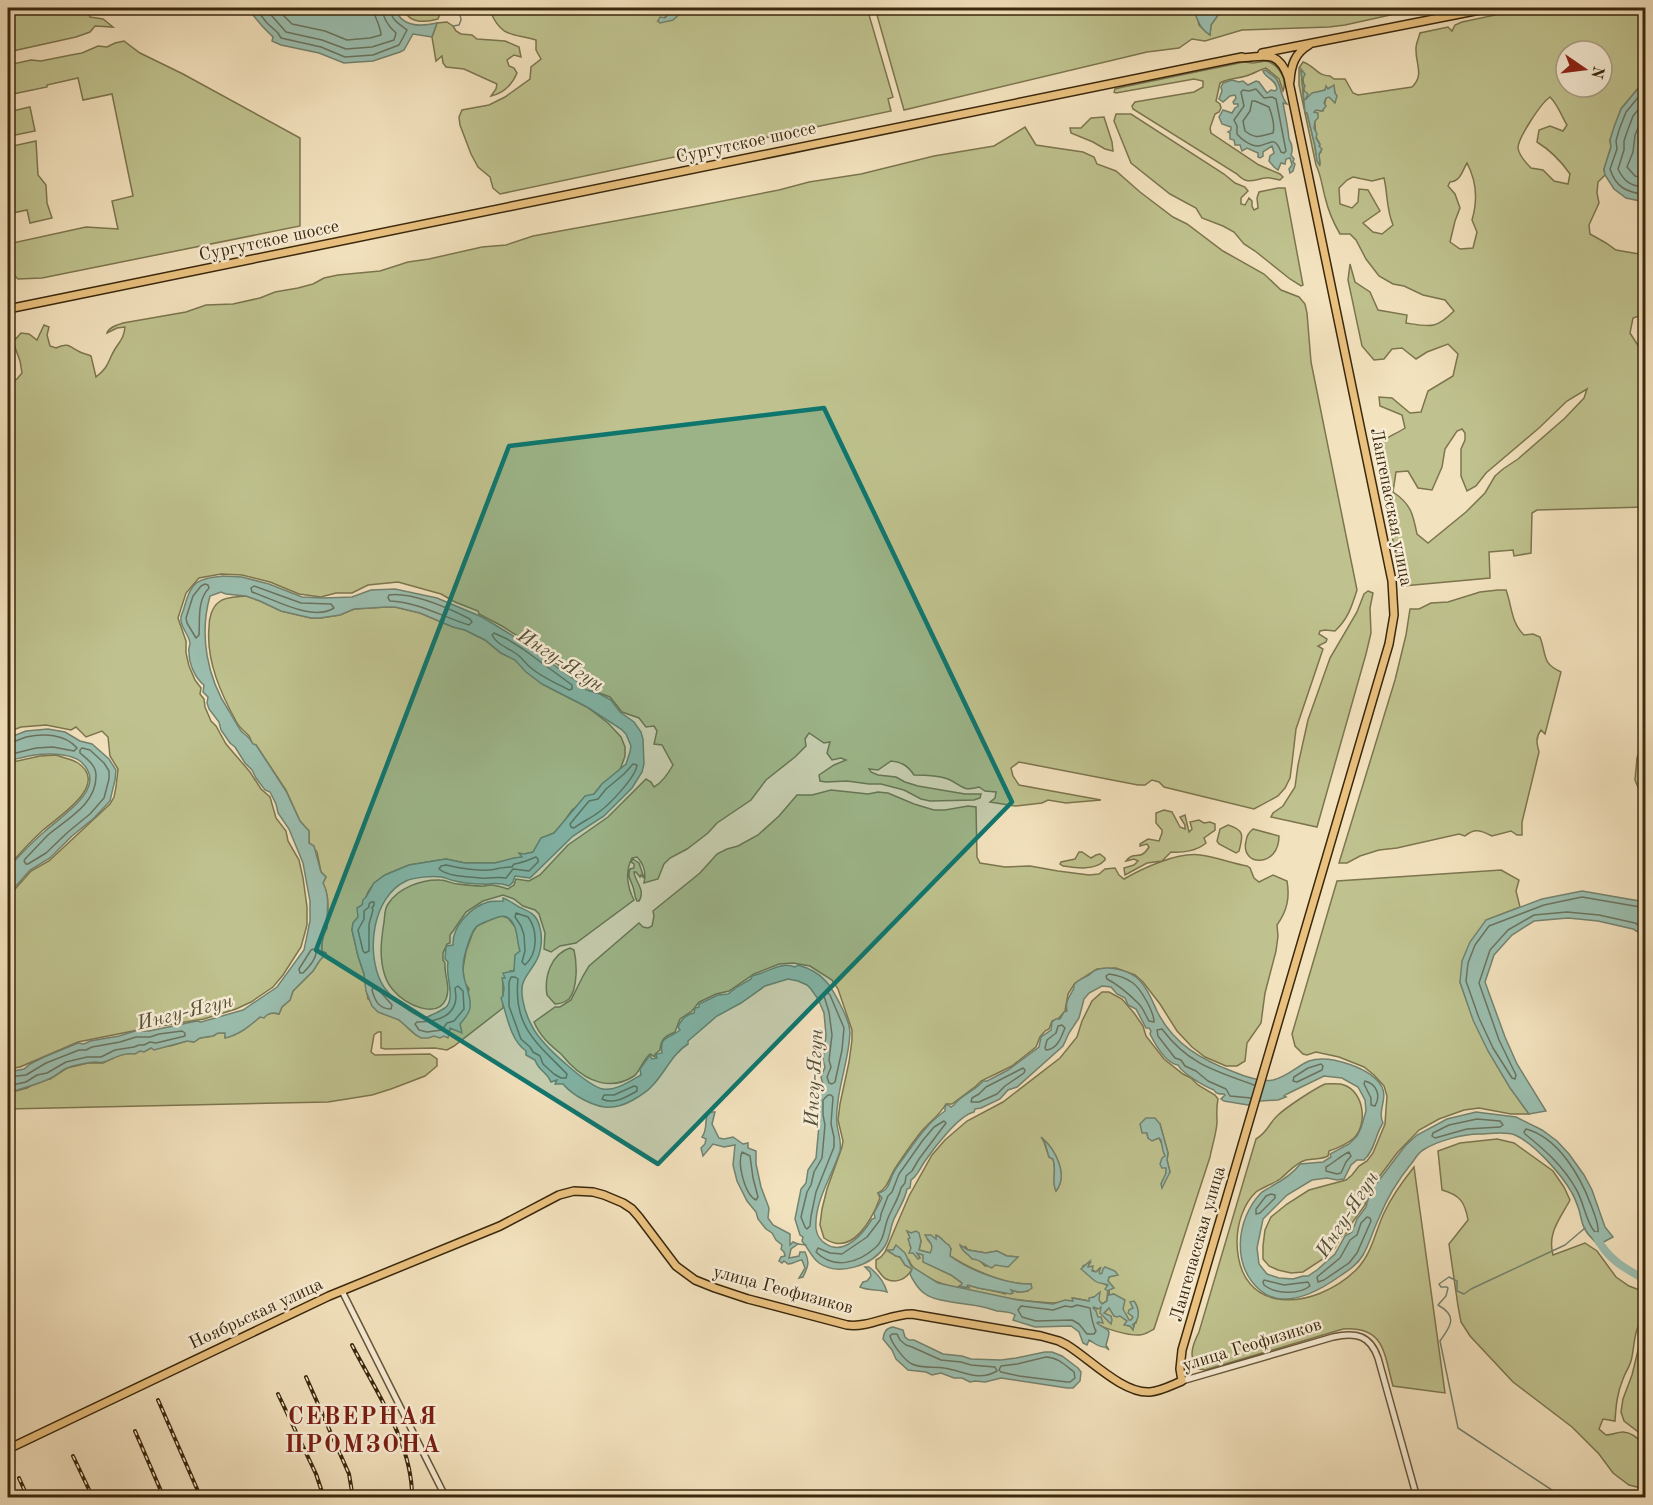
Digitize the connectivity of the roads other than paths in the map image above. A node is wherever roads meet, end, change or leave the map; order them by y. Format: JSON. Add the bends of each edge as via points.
{"nodes":[{"id":1,"x":1490,"y":8,"type":"edge"},
{"id":2,"x":1317,"y":43,"type":"junction"},
{"id":3,"x":1285,"y":48,"type":"junction"},
{"id":4,"x":1238,"y":58,"type":"junction"},
{"id":5,"x":1292,"y":66,"type":"junction"},
{"id":6,"x":1288,"y":77,"type":"junction"},
{"id":7,"x":1291,"y":89,"type":"junction"},
{"id":8,"x":8,"y":307,"type":"edge"},
{"id":9,"x":342,"y":1291,"type":"junction"},
{"id":10,"x":1182,"y":1381,"type":"junction"},
{"id":11,"x":8,"y":1449,"type":"edge"},
{"id":12,"x":446,"y":1497,"type":"edge"},
{"id":13,"x":1417,"y":1497,"type":"edge"}],
"edges":[{"from":1,"to":2,"type":"main road","name":"Сургутское шоссе"},
{"from":2,"to":3,"type":"main road","name":"Сургутское шоссе"},
{"from":2,"to":5,"type":"main road","via":[[1301,51]]},
{"from":3,"to":4,"type":"main road","name":"Сургутское шоссе"},
{"from":3,"to":5,"type":"main road"},
{"from":3,"to":6,"type":"main road"},
{"from":4,"to":6,"type":"main road","via":[[1270,56],[1281,63]]},
{"from":4,"to":8,"type":"main road","name":"Сургутское шоссе"},
{"from":5,"to":7,"type":"main road"},
{"from":6,"to":7,"type":"main road"},
{"from":7,"to":10,"type":"main road","name":"Лангепасская улица","via":[[1392,581],[1393,625],[1182,1350]]},
{"from":9,"to":10,"type":"main road","name":"улица Геофизиков","via":[[500,1226],[559,1196],[574,1191],[592,1192],[614,1198],[632,1209],[676,1266],[729,1294],[847,1326],[912,1314],[1025,1333],[1059,1341],[1136,1390],[1154,1391]]},
{"from":9,"to":11,"type":"main road","name":"Ноябрьская улица"},
{"from":9,"to":12,"type":"street","name":"Ноябрьская улица"},
{"from":10,"to":13,"type":"street","name":"улица Геофизиков","via":[[1341,1335],[1365,1338],[1378,1358]]}]}
